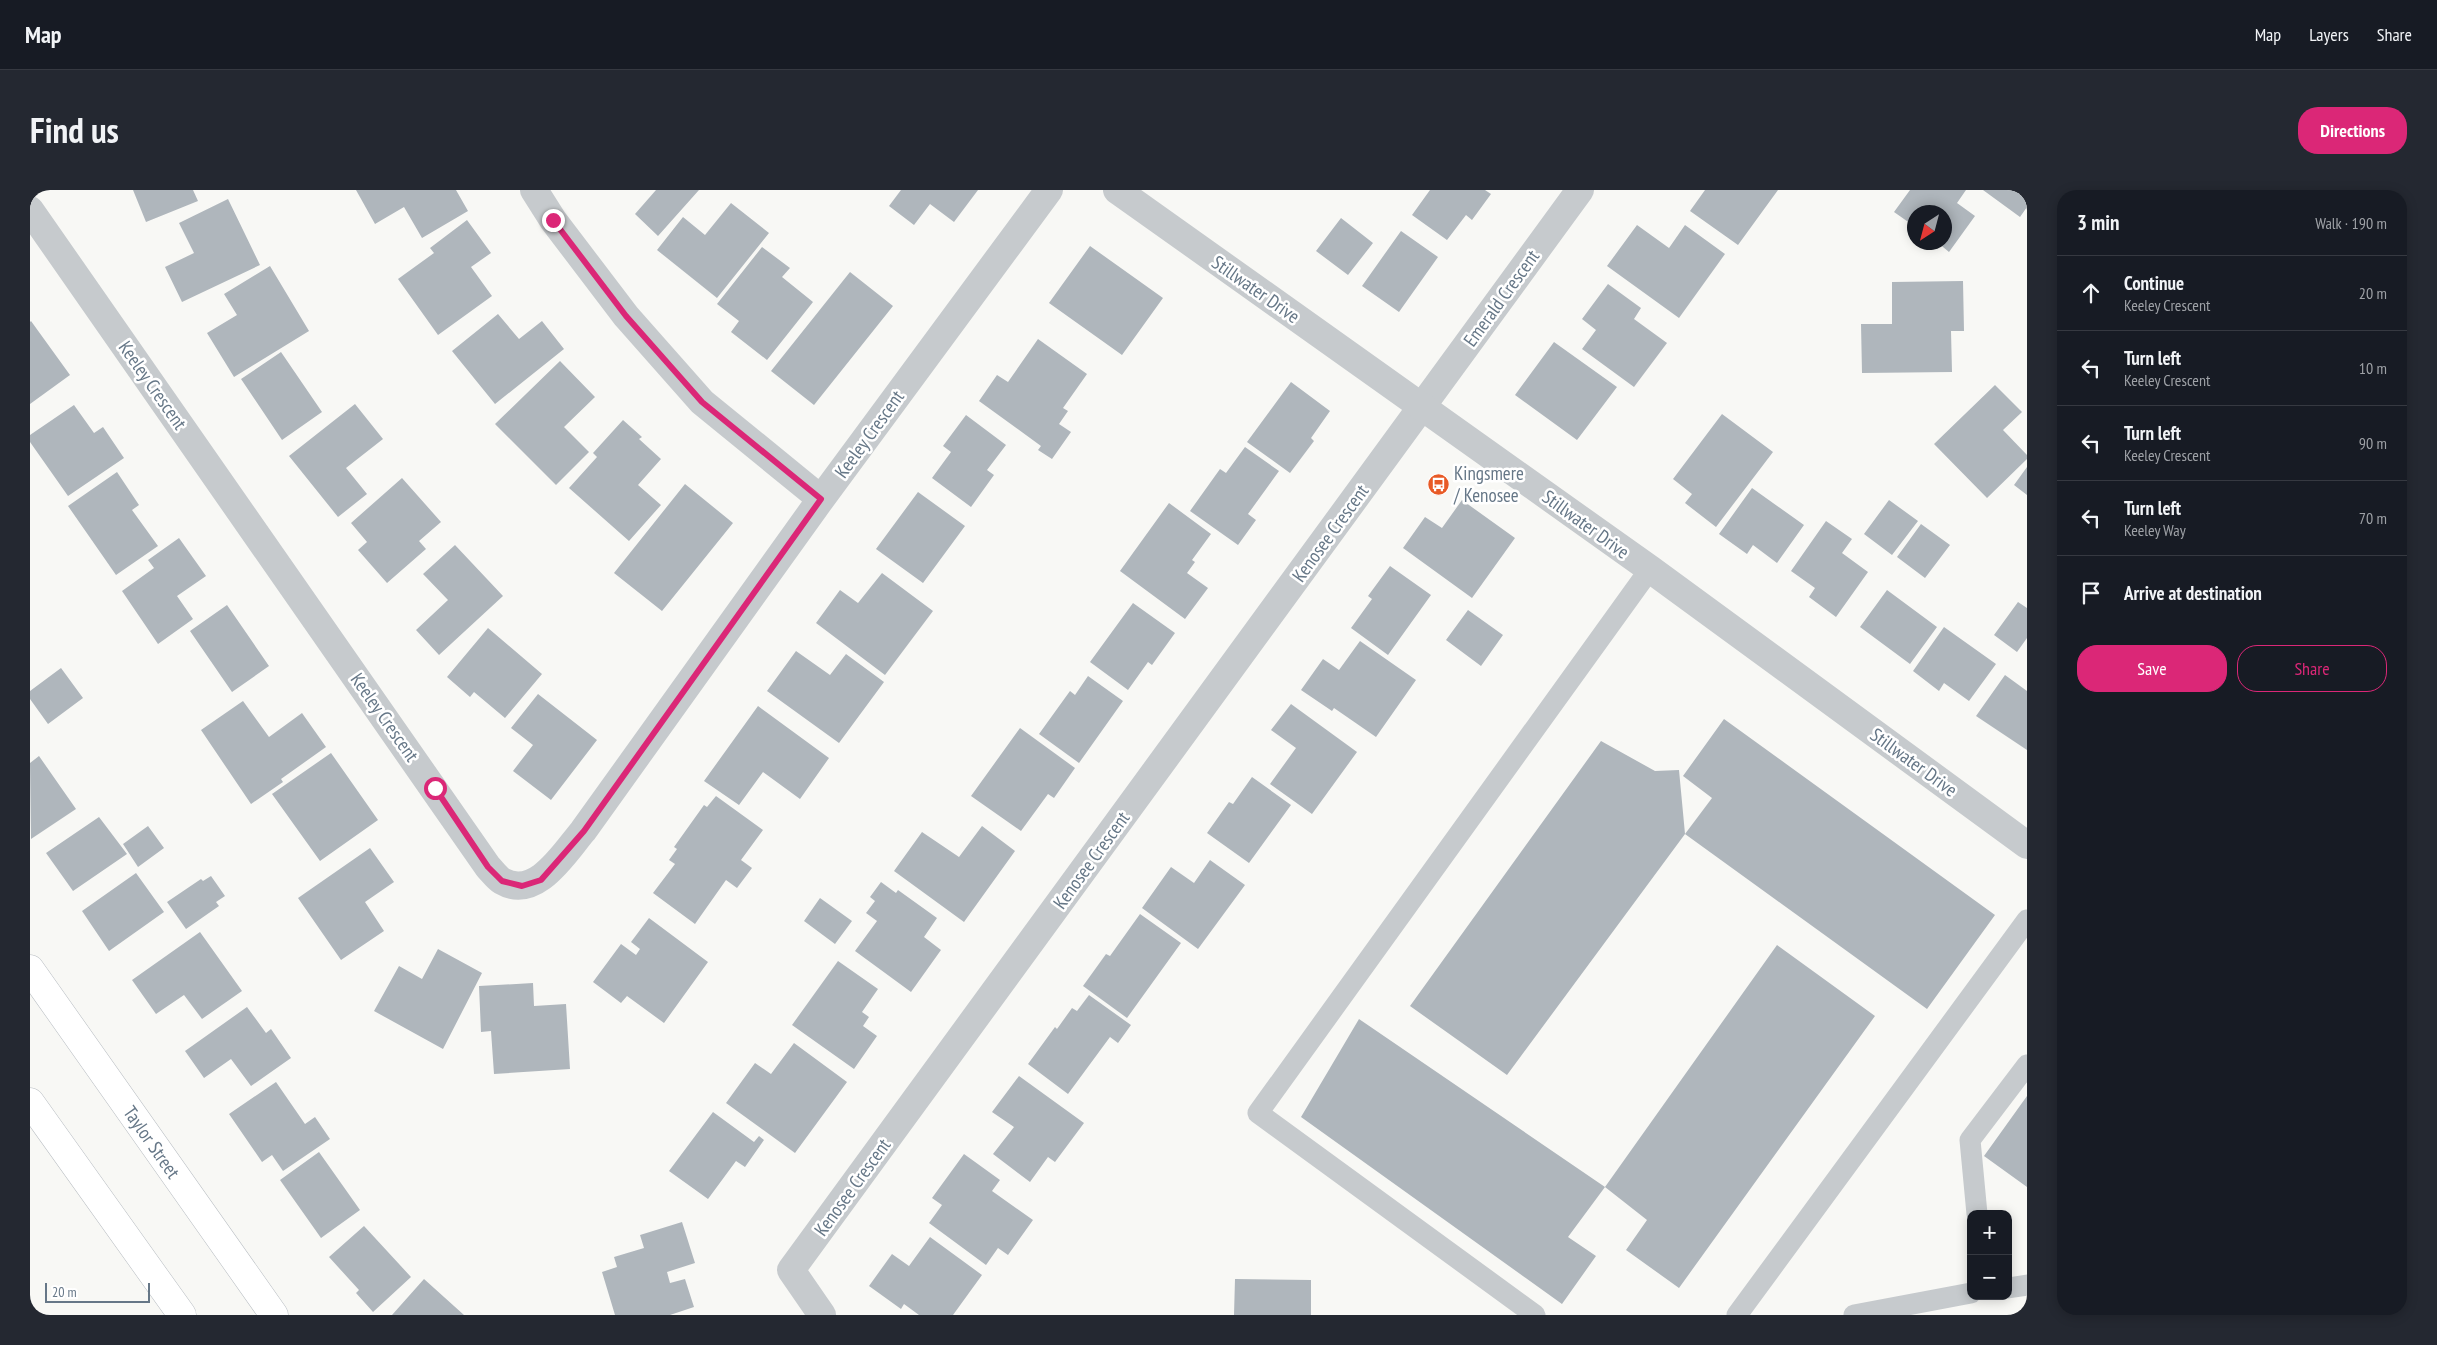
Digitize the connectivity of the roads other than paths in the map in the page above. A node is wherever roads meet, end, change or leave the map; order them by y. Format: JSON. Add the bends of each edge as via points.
{"nodes":[{"id":1,"x":534,"y":190,"type":"edge"},
{"id":2,"x":1049,"y":190,"type":"edge"},
{"id":3,"x":1117,"y":190,"type":"edge"},
{"id":4,"x":1580,"y":190,"type":"edge"},
{"id":5,"x":30,"y":210,"type":"edge"},
{"id":6,"x":1423,"y":406,"type":"junction"},
{"id":7,"x":821,"y":499,"type":"junction"},
{"id":8,"x":1650,"y":569,"type":"junction"},
{"id":9,"x":2027,"y":845,"type":"edge"},
{"id":10,"x":2027,"y":920,"type":"edge"},
{"id":11,"x":30,"y":969,"type":"edge"},
{"id":12,"x":2027,"y":1066,"type":"edge"},
{"id":13,"x":30,"y":1102,"type":"edge"},
{"id":14,"x":1976,"y":1210,"type":"edge"},
{"id":15,"x":2027,"y":1285,"type":"edge"},
{"id":16,"x":2012,"y":1287,"type":"edge"},
{"id":17,"x":1967,"y":1295,"type":"edge"},
{"id":18,"x":182,"y":1315,"type":"edge"},
{"id":19,"x":274,"y":1315,"type":"edge"},
{"id":20,"x":822,"y":1315,"type":"edge"},
{"id":21,"x":1535,"y":1315,"type":"edge"},
{"id":22,"x":1737,"y":1315,"type":"edge"},
{"id":23,"x":1854,"y":1315,"type":"edge"}],
"edges":[{"from":1,"to":7,"type":"street","via":[[626,316],[702,402]]},
{"from":2,"to":7,"type":"street","name":"Keeley Crescent"},
{"from":3,"to":6,"type":"street","name":"Stillwater Drive"},
{"from":4,"to":6,"type":"street","name":"Emerald Crescent"},
{"from":5,"to":7,"type":"street","name":"Keeley Crescent","via":[[488,867],[502,881],[522,886],[541,880],[584,831]]},
{"from":6,"to":8,"type":"street","name":"Stillwater Drive"},
{"from":6,"to":20,"type":"street","name":"Kenosee Crescent","via":[[791,1270]]},
{"from":8,"to":9,"type":"street","name":"Stillwater Drive"},
{"from":8,"to":21,"type":"lane","via":[[1258,1113]]},
{"from":10,"to":22,"type":"lane"},
{"from":11,"to":19,"type":"main road","name":"Taylor Street"},
{"from":12,"to":14,"type":"lane","via":[[1970,1140]]},
{"from":13,"to":18,"type":"main road"},
{"from":15,"to":16,"type":"lane"},
{"from":17,"to":23,"type":"lane"}]}
